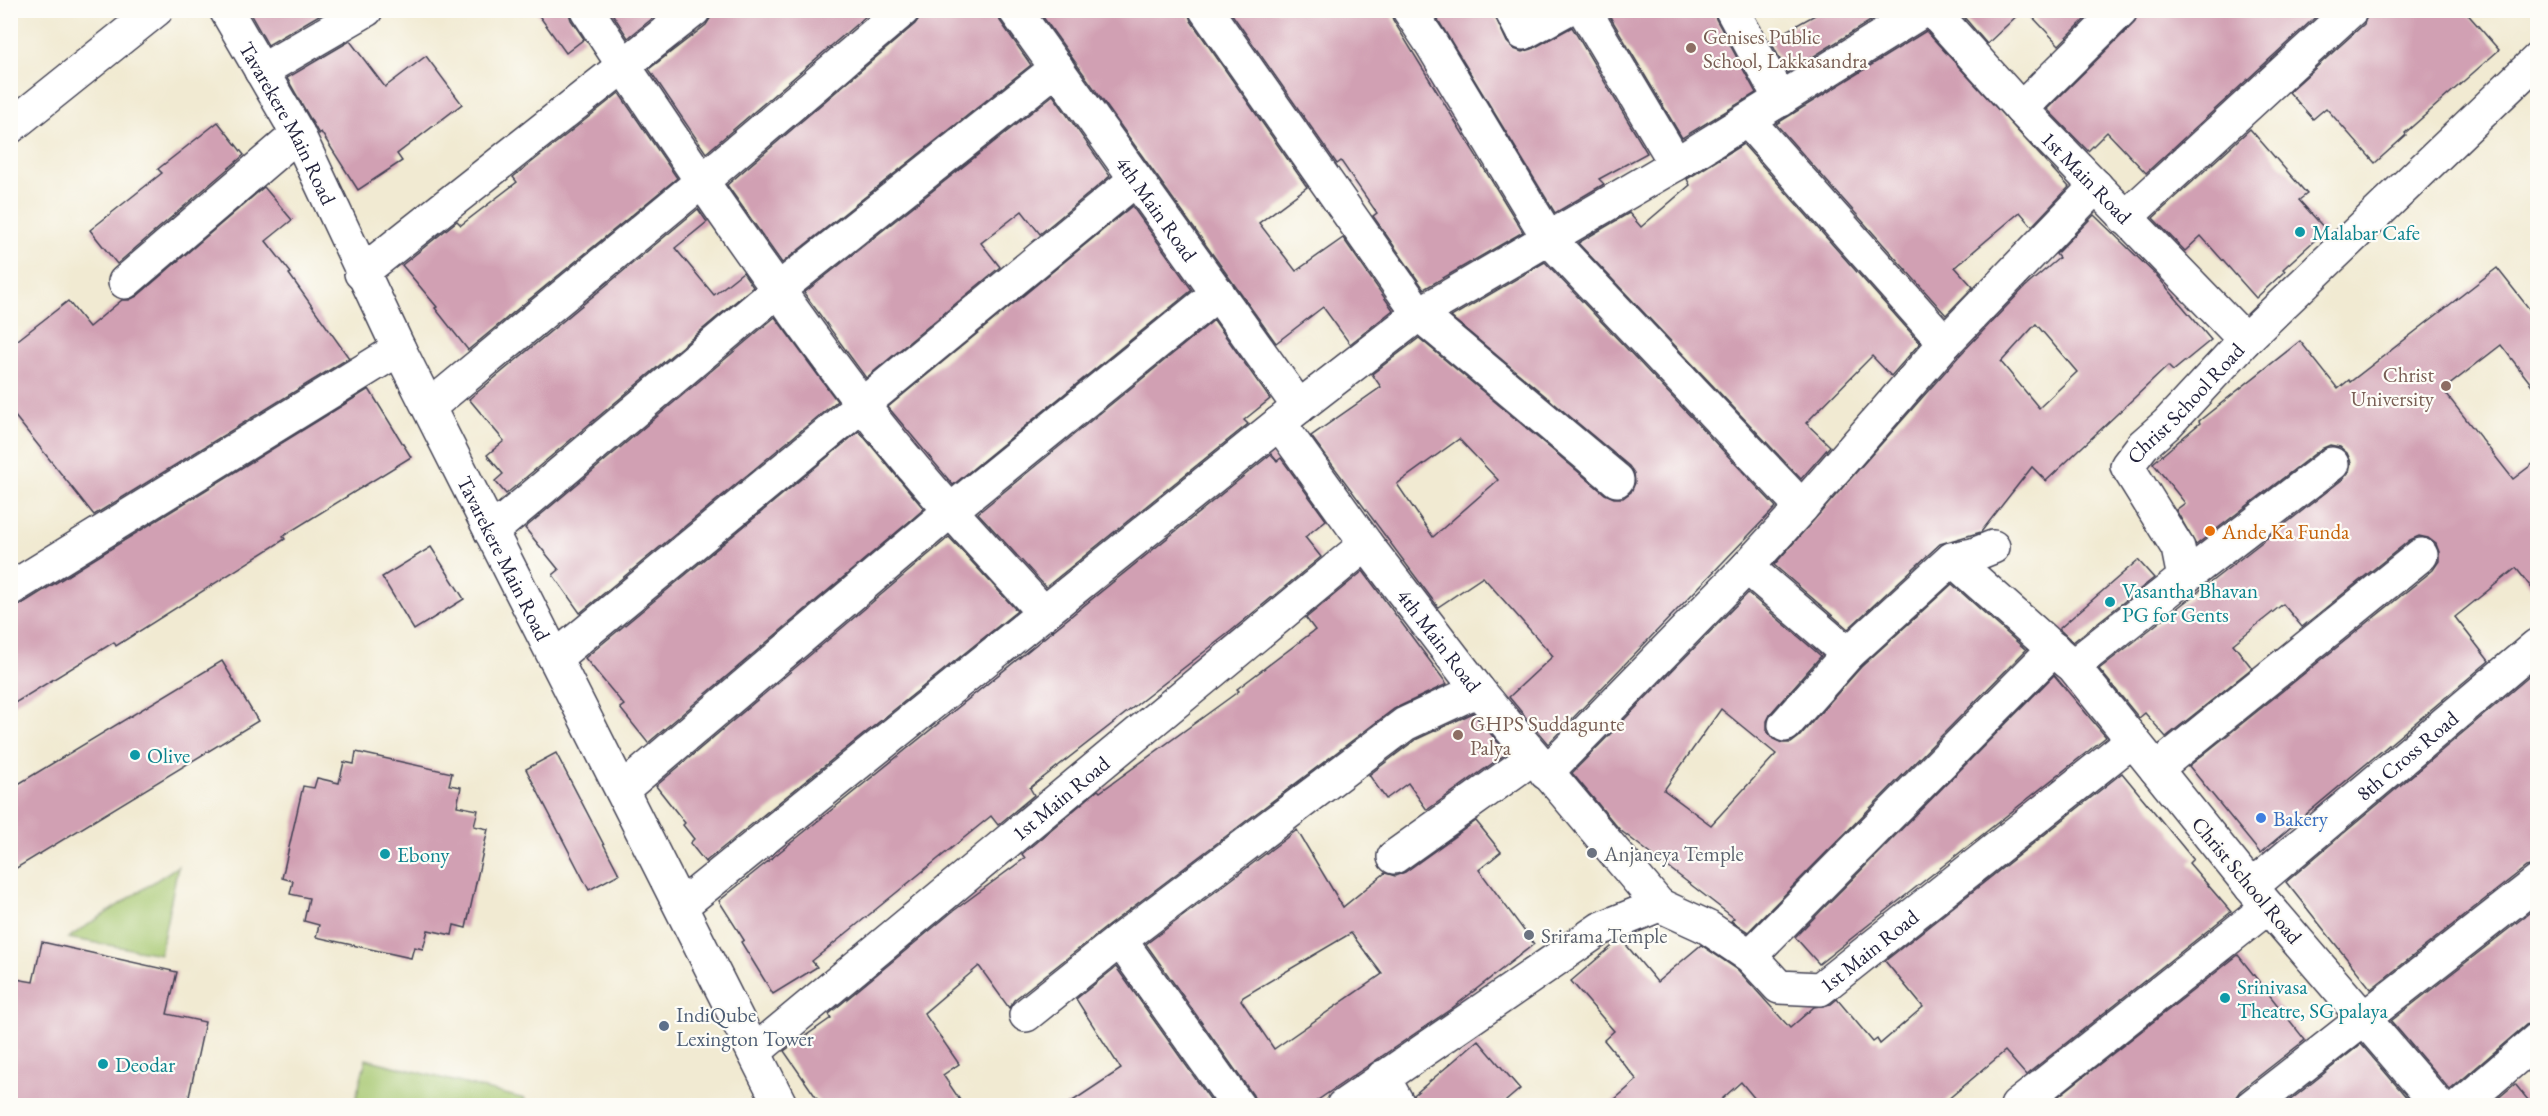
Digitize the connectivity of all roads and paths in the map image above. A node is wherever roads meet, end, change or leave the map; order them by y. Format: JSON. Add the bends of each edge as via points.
{"nodes":[{"id":1,"x":156,"y":10,"type":"edge"},
{"id":2,"x":226,"y":10,"type":"edge"},
{"id":3,"x":366,"y":10,"type":"edge"},
{"id":4,"x":587,"y":10,"type":"edge"},
{"id":5,"x":694,"y":10,"type":"edge"},
{"id":6,"x":903,"y":10,"type":"edge"},
{"id":7,"x":1015,"y":10,"type":"edge"},
{"id":8,"x":1206,"y":10,"type":"edge"},
{"id":9,"x":1409,"y":10,"type":"edge"},
{"id":10,"x":1511,"y":10,"type":"edge"},
{"id":11,"x":1565,"y":10,"type":"edge"},
{"id":12,"x":1584,"y":10,"type":"edge"},
{"id":13,"x":1732,"y":10,"type":"edge"},
{"id":14,"x":1924,"y":10,"type":"edge"},
{"id":15,"x":1932,"y":10,"type":"edge"},
{"id":16,"x":2121,"y":10,"type":"edge"},
{"id":17,"x":2351,"y":10,"type":"edge"},
{"id":18,"x":2538,"y":59,"type":"edge"},
{"id":19,"x":623,"y":65,"type":"junction"},
{"id":20,"x":1057,"y":68,"type":"junction"},
{"id":21,"x":261,"y":71,"type":"junction"},
{"id":22,"x":1781,"y":100,"type":"junction"},
{"id":23,"x":2021,"y":109,"type":"junction"},
{"id":24,"x":1748,"y":121,"type":"junction"},
{"id":25,"x":10,"y":127,"type":"edge"},
{"id":26,"x":298,"y":134,"type":"junction"},
{"id":27,"x":1676,"y":164,"type":"junction"},
{"id":28,"x":1136,"y":179,"type":"junction"},
{"id":29,"x":701,"y":182,"type":"junction"},
{"id":30,"x":2096,"y":186,"type":"junction"},
{"id":31,"x":2125,"y":218,"type":"junction"},
{"id":32,"x":1550,"y":239,"type":"junction"},
{"id":33,"x":361,"y":273,"type":"junction"},
{"id":34,"x":125,"y":282,"type":"dead end"},
{"id":35,"x":779,"y":289,"type":"junction"},
{"id":36,"x":1218,"y":292,"type":"junction"},
{"id":37,"x":1419,"y":314,"type":"junction"},
{"id":38,"x":2245,"y":340,"type":"junction"},
{"id":39,"x":1944,"y":342,"type":"junction"},
{"id":40,"x":399,"y":349,"type":"junction"},
{"id":41,"x":863,"y":405,"type":"junction"},
{"id":42,"x":429,"y":407,"type":"junction"},
{"id":43,"x":1289,"y":415,"type":"junction"},
{"id":44,"x":2332,"y":464,"type":"dead end"},
{"id":45,"x":1617,"y":480,"type":"dead end"},
{"id":46,"x":1802,"y":507,"type":"junction"},
{"id":47,"x":950,"y":511,"type":"junction"},
{"id":48,"x":491,"y":532,"type":"junction"},
{"id":49,"x":1366,"y":544,"type":"junction"},
{"id":50,"x":1994,"y":547,"type":"dead end"},
{"id":51,"x":2421,"y":555,"type":"dead end"},
{"id":52,"x":1952,"y":559,"type":"junction"},
{"id":53,"x":1747,"y":567,"type":"junction"},
{"id":54,"x":2184,"y":578,"type":"junction"},
{"id":55,"x":10,"y":589,"type":"edge"},
{"id":56,"x":1044,"y":613,"type":"junction"},
{"id":57,"x":2536,"y":646,"type":"dead end"},
{"id":58,"x":1848,"y":654,"type":"junction"},
{"id":59,"x":555,"y":658,"type":"junction"},
{"id":60,"x":2064,"y":658,"type":"junction"},
{"id":61,"x":1479,"y":690,"type":"junction"},
{"id":62,"x":1785,"y":725,"type":"dead end"},
{"id":63,"x":2133,"y":740,"type":"junction"},
{"id":64,"x":1540,"y":765,"type":"junction"},
{"id":65,"x":2156,"y":769,"type":"junction"},
{"id":66,"x":622,"y":790,"type":"junction"},
{"id":67,"x":1394,"y":857,"type":"dead end"},
{"id":68,"x":2538,"y":882,"type":"edge"},
{"id":69,"x":2259,"y":897,"type":"junction"},
{"id":70,"x":1659,"y":905,"type":"junction"},
{"id":71,"x":681,"y":906,"type":"junction"},
{"id":72,"x":1120,"y":940,"type":"junction"},
{"id":73,"x":1750,"y":956,"type":"junction"},
{"id":74,"x":1026,"y":1015,"type":"dead end"},
{"id":75,"x":2365,"y":1018,"type":"junction"},
{"id":76,"x":2538,"y":1039,"type":"edge"},
{"id":77,"x":754,"y":1052,"type":"junction"},
{"id":78,"x":1383,"y":1077,"type":"junction"},
{"id":79,"x":781,"y":1106,"type":"edge"},
{"id":80,"x":1238,"y":1106,"type":"edge"},
{"id":81,"x":1343,"y":1106,"type":"edge"},
{"id":82,"x":1400,"y":1106,"type":"edge"},
{"id":83,"x":2017,"y":1106,"type":"edge"},
{"id":84,"x":2252,"y":1106,"type":"edge"},
{"id":85,"x":2439,"y":1106,"type":"edge"},
{"id":86,"x":2460,"y":1106,"type":"edge"}],
"edges":[{"from":1,"to":25,"type":"street"},
{"from":2,"to":21,"type":"street","name":"Tavarekere Main Road"},
{"from":3,"to":21,"type":"street"},
{"from":4,"to":19,"type":"street"},
{"from":5,"to":19,"type":"street"},
{"from":6,"to":29,"type":"street"},
{"from":7,"to":20,"type":"street","name":"4th Main Road"},
{"from":8,"to":37,"type":"street"},
{"from":9,"to":32,"type":"street"},
{"from":10,"to":11,"type":"street","via":[[1523,33]]},
{"from":12,"to":27,"type":"street"},
{"from":13,"to":22,"type":"street"},
{"from":14,"to":22,"type":"street"},
{"from":15,"to":23,"type":"street","name":"1st Main Road"},
{"from":16,"to":23,"type":"street"},
{"from":17,"to":31,"type":"street"},
{"from":18,"to":38,"type":"street","name":"Christ School Road"},
{"from":19,"to":29,"type":"street"},
{"from":19,"to":33,"type":"street"},
{"from":20,"to":28,"type":"street","name":"4th Main Road"},
{"from":20,"to":35,"type":"street"},
{"from":21,"to":26,"type":"street","name":"Tavarekere Main Road"},
{"from":22,"to":24,"type":"street"},
{"from":23,"to":30,"type":"street","name":"1st Main Road"},
{"from":24,"to":27,"type":"street"},
{"from":24,"to":39,"type":"street"},
{"from":26,"to":33,"type":"street","name":"Tavarekere Main Road"},
{"from":26,"to":34,"type":"street"},
{"from":27,"to":32,"type":"street"},
{"from":28,"to":36,"type":"street","name":"4th Main Road"},
{"from":28,"to":41,"type":"street"},
{"from":29,"to":35,"type":"street"},
{"from":29,"to":42,"type":"street"},
{"from":30,"to":31,"type":"street","name":"1st Main Road"},
{"from":30,"to":39,"type":"street"},
{"from":31,"to":38,"type":"street","name":"1st Main Road"},
{"from":32,"to":37,"type":"street"},
{"from":32,"to":46,"type":"street"},
{"from":33,"to":40,"type":"street","name":"Tavarekere Main Road"},
{"from":35,"to":41,"type":"street"},
{"from":35,"to":48,"type":"street"},
{"from":36,"to":43,"type":"street","name":"4th Main Road"},
{"from":36,"to":47,"type":"street"},
{"from":37,"to":43,"type":"street"},
{"from":37,"to":45,"type":"street"},
{"from":38,"to":54,"type":"street","name":"Christ School Road","via":[[2127,466],[2178,548]]},
{"from":39,"to":46,"type":"street"},
{"from":40,"to":42,"type":"street","name":"Tavarekere Main Road"},
{"from":40,"to":55,"type":"street"},
{"from":41,"to":47,"type":"street"},
{"from":41,"to":59,"type":"street"},
{"from":42,"to":48,"type":"street","name":"Tavarekere Main Road"},
{"from":43,"to":49,"type":"street","name":"4th Main Road"},
{"from":43,"to":56,"type":"street"},
{"from":44,"to":54,"type":"street"},
{"from":46,"to":53,"type":"street"},
{"from":47,"to":56,"type":"street"},
{"from":47,"to":66,"type":"street"},
{"from":48,"to":59,"type":"street","name":"Tavarekere Main Road"},
{"from":49,"to":61,"type":"street","name":"4th Main Road"},
{"from":49,"to":77,"type":"street","name":"1st Main Road"},
{"from":50,"to":52,"type":"street"},
{"from":51,"to":65,"type":"street"},
{"from":52,"to":58,"type":"street"},
{"from":52,"to":60,"type":"street","name":"Christ School Road"},
{"from":53,"to":58,"type":"street"},
{"from":53,"to":64,"type":"street"},
{"from":54,"to":60,"type":"street"},
{"from":56,"to":71,"type":"street"},
{"from":57,"to":69,"type":"street","name":"8th Cross Road"},
{"from":58,"to":62,"type":"street"},
{"from":59,"to":66,"type":"street","name":"Tavarekere Main Road"},
{"from":60,"to":63,"type":"street","name":"Christ School Road"},
{"from":60,"to":73,"type":"street"},
{"from":61,"to":64,"type":"street","name":"4th Main Road"},
{"from":61,"to":72,"type":"street","via":[[1405,724]]},
{"from":63,"to":65,"type":"street","name":"Christ School Road"},
{"from":63,"to":73,"type":"street","name":"1st Main Road","via":[[1820,989],[1779,987]]},
{"from":64,"to":67,"type":"street"},
{"from":64,"to":70,"type":"street","name":"4th Main Road"},
{"from":65,"to":69,"type":"street","name":"Christ School Road"},
{"from":66,"to":71,"type":"street","name":"Tavarekere Main Road"},
{"from":68,"to":75,"type":"street"},
{"from":69,"to":75,"type":"street","name":"Christ School Road"},
{"from":69,"to":83,"type":"street","name":"8th Cross Road"},
{"from":70,"to":73,"type":"street","name":"1st Main Road","via":[[1707,927]]},
{"from":70,"to":78,"type":"street","via":[[1600,928]]},
{"from":71,"to":77,"type":"street","name":"Tavarekere Main Road"},
{"from":72,"to":74,"type":"street"},
{"from":72,"to":80,"type":"street"},
{"from":75,"to":84,"type":"street"},
{"from":75,"to":85,"type":"street","name":"Christ School Road"},
{"from":76,"to":86,"type":"street"},
{"from":77,"to":79,"type":"street","name":"Tavarekere Main Road"},
{"from":78,"to":81,"type":"street"},
{"from":78,"to":82,"type":"street"}]}
